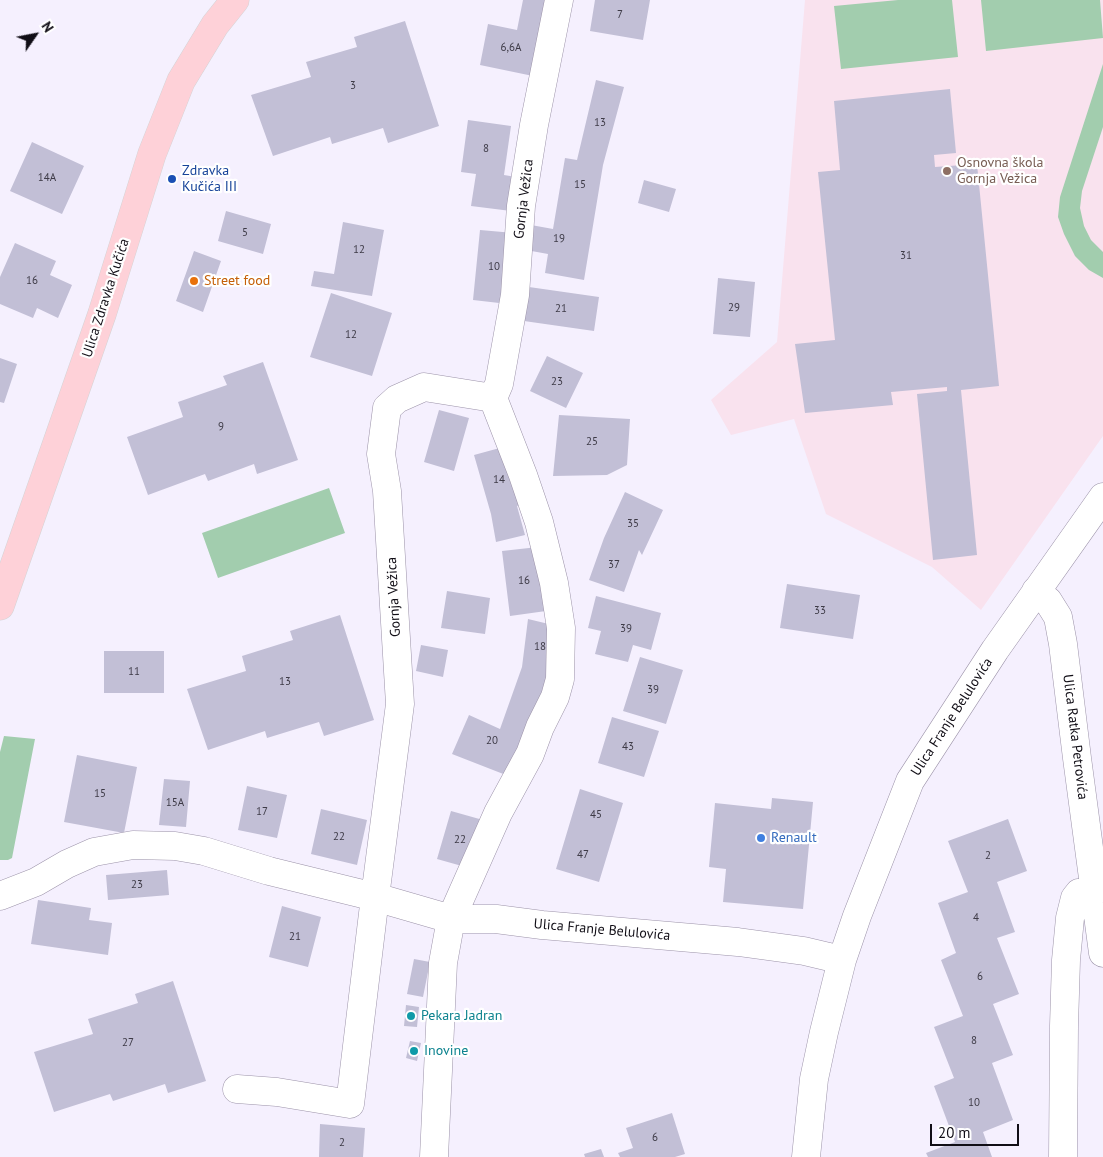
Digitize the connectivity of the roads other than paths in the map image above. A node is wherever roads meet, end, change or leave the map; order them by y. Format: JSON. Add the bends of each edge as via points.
{"nodes":[{"id":1,"x":235,"y":0,"type":"edge"},
{"id":2,"x":559,"y":0,"type":"edge"},
{"id":3,"x":492,"y":398,"type":"junction"},
{"id":4,"x":1103,"y":497,"type":"edge"},
{"id":5,"x":1036,"y":592,"type":"junction"},
{"id":6,"x":0,"y":606,"type":"edge"},
{"id":7,"x":1095,"y":891,"type":"junction"},
{"id":8,"x":0,"y":896,"type":"edge"},
{"id":9,"x":375,"y":897,"type":"junction"},
{"id":10,"x":451,"y":919,"type":"junction"},
{"id":11,"x":1103,"y":953,"type":"edge"},
{"id":12,"x":842,"y":960,"type":"junction"},
{"id":13,"x":237,"y":1089,"type":"dead end"},
{"id":14,"x":434,"y":1157,"type":"edge"},
{"id":15,"x":806,"y":1157,"type":"edge"},
{"id":16,"x":1063,"y":1157,"type":"edge"}],
"edges":[{"from":1,"to":6,"type":"main road","name":"Ulica Zdravka Kučića","via":[[215,25],[181,81],[152,154],[102,314]]},
{"from":2,"to":3,"type":"street","name":"Gornja Vežica","via":[[521,206],[515,295],[499,384]]},
{"from":3,"to":9,"type":"street","name":"Gornja Vežica","via":[[424,387],[397,399],[387,408],[381,454],[388,491],[400,704]]},
{"from":3,"to":10,"type":"street","via":[[539,522],[554,583],[562,628],[560,680],[530,754],[498,813]]},
{"from":4,"to":5,"type":"street","name":"Ulica Franje Belulovića"},
{"from":5,"to":7,"type":"street","name":"Ulica Ratka Petrovića","via":[[1048,601],[1058,618],[1064,644]]},
{"from":5,"to":12,"type":"street","name":"Ulica Franje Belulovića","via":[[910,781]]},
{"from":7,"to":11,"type":"street","name":"Ulica Ratka Petrovića"},
{"from":7,"to":16,"type":"street","via":[[1079,893],[1070,918],[1064,1026]]},
{"from":8,"to":9,"type":"street","name":"Ulica Franje Belulovića","via":[[36,882],[94,852],[133,845],[156,845],[204,851]]},
{"from":9,"to":10,"type":"street","name":"Ulica Franje Belulovića"},
{"from":9,"to":13,"type":"street","via":[[350,1104]]},
{"from":10,"to":12,"type":"street","name":"Ulica Franje Belulovića","via":[[496,919],[738,942]]},
{"from":10,"to":14,"type":"street","via":[[443,962]]},
{"from":12,"to":15,"type":"street","name":"Ulica Franje Belulovića","via":[[814,1079]]}]}
